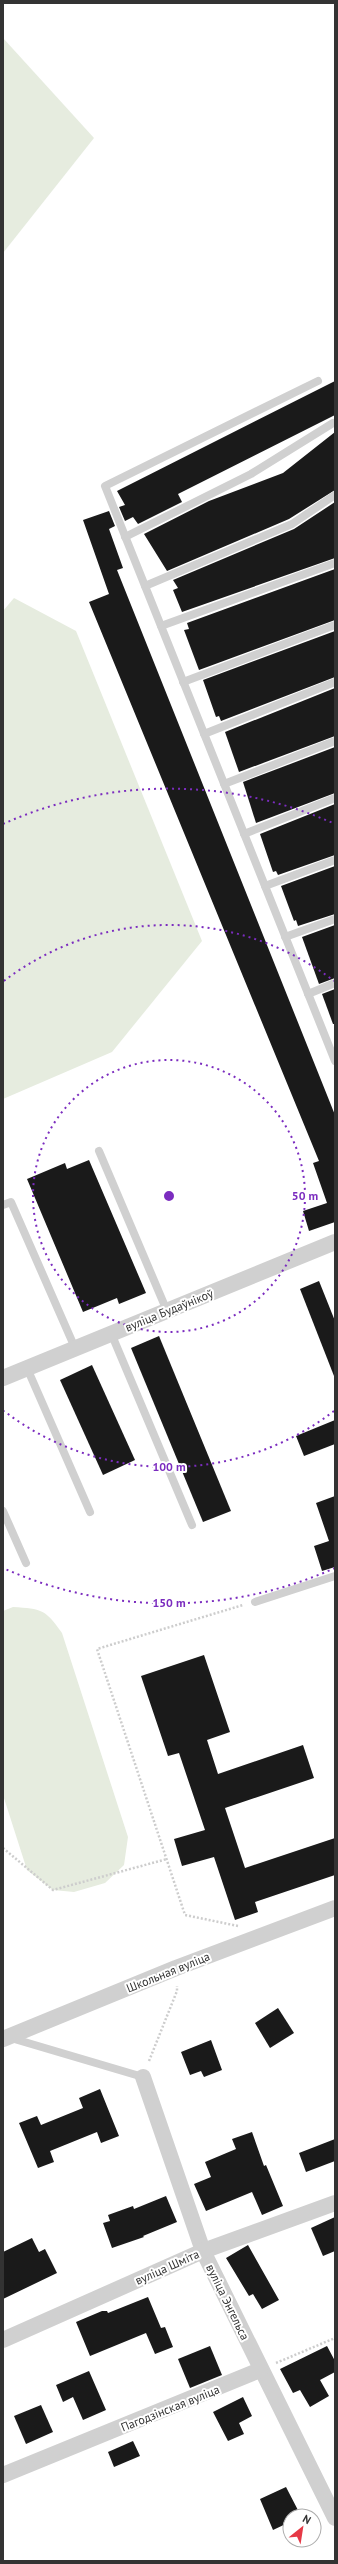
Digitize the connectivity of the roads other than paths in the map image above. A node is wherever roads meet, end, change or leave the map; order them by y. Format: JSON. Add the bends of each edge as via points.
{"nodes":[{"id":1,"x":318,"y":381,"type":"dead end"},
{"id":2,"x":334,"y":423,"type":"dead end"},
{"id":3,"x":335,"y":494,"type":"edge"},
{"id":4,"x":125,"y":537,"type":"junction"},
{"id":5,"x":335,"y":563,"type":"edge"},
{"id":6,"x":145,"y":586,"type":"junction"},
{"id":7,"x":335,"y":625,"type":"edge"},
{"id":8,"x":161,"y":626,"type":"junction"},
{"id":9,"x":183,"y":682,"type":"junction"},
{"id":10,"x":335,"y":682,"type":"edge"},
{"id":11,"x":204,"y":734,"type":"junction"},
{"id":12,"x":335,"y":741,"type":"edge"},
{"id":13,"x":224,"y":784,"type":"junction"},
{"id":14,"x":335,"y":798,"type":"edge"},
{"id":15,"x":244,"y":834,"type":"junction"},
{"id":16,"x":335,"y":860,"type":"edge"},
{"id":17,"x":265,"y":886,"type":"junction"},
{"id":18,"x":335,"y":918,"type":"edge"},
{"id":19,"x":285,"y":937,"type":"junction"},
{"id":20,"x":335,"y":983,"type":"edge"},
{"id":21,"x":308,"y":994,"type":"junction"},
{"id":22,"x":333,"y":1049,"type":"edge"},
{"id":23,"x":335,"y":1061,"type":"edge"},
{"id":24,"x":99,"y":1151,"type":"dead end"},
{"id":25,"x":3,"y":1205,"type":"edge"},
{"id":26,"x":335,"y":1242,"type":"edge"},
{"id":27,"x":167,"y":1311,"type":"junction"},
{"id":28,"x":111,"y":1333,"type":"junction"},
{"id":29,"x":75,"y":1348,"type":"junction"},
{"id":30,"x":27,"y":1368,"type":"junction"},
{"id":31,"x":3,"y":1378,"type":"edge"},
{"id":32,"x":3,"y":1511,"type":"edge"},
{"id":33,"x":90,"y":1512,"type":"dead end"},
{"id":34,"x":192,"y":1525,"type":"dead end"},
{"id":35,"x":26,"y":1563,"type":"dead end"},
{"id":36,"x":335,"y":1576,"type":"edge"},
{"id":37,"x":255,"y":1602,"type":"road end"},
{"id":38,"x":335,"y":1908,"type":"edge"},
{"id":39,"x":6,"y":2038,"type":"edge"},
{"id":40,"x":143,"y":2077,"type":"joint"},
{"id":41,"x":335,"y":2202,"type":"edge"},
{"id":42,"x":203,"y":2251,"type":"junction"},
{"id":43,"x":3,"y":2340,"type":"edge"},
{"id":44,"x":260,"y":2370,"type":"junction"},
{"id":45,"x":3,"y":2475,"type":"edge"},
{"id":46,"x":335,"y":2518,"type":"edge"}],
"edges":[{"from":1,"to":4,"type":"lane","via":[[105,486]]},
{"from":2,"to":4,"type":"lane","via":[[251,474]]},
{"from":3,"to":6,"type":"lane","via":[[292,524]]},
{"from":4,"to":6,"type":"lane"},
{"from":5,"to":8,"type":"lane"},
{"from":6,"to":8,"type":"lane"},
{"from":7,"to":9,"type":"lane"},
{"from":8,"to":9,"type":"lane"},
{"from":9,"to":11,"type":"lane"},
{"from":10,"to":11,"type":"lane"},
{"from":11,"to":13,"type":"lane"},
{"from":12,"to":13,"type":"lane"},
{"from":13,"to":15,"type":"lane"},
{"from":14,"to":15,"type":"lane"},
{"from":15,"to":17,"type":"lane"},
{"from":16,"to":17,"type":"lane"},
{"from":17,"to":19,"type":"lane"},
{"from":18,"to":19,"type":"lane"},
{"from":19,"to":21,"type":"lane"},
{"from":20,"to":21,"type":"lane"},
{"from":21,"to":22,"type":"lane"},
{"from":22,"to":23,"type":"lane"},
{"from":24,"to":27,"type":"lane"},
{"from":25,"to":29,"type":"lane","via":[[11,1202]]},
{"from":26,"to":27,"type":"street","name":"вуліца Будаўнікоў"},
{"from":27,"to":28,"type":"street","name":"вуліца Будаўнікоў"},
{"from":28,"to":29,"type":"street","name":"вуліца Будаўнікоў"},
{"from":28,"to":34,"type":"lane"},
{"from":29,"to":30,"type":"street","name":"вуліца Будаўнікоў"},
{"from":30,"to":31,"type":"street","name":"вуліца Будаўнікоў"},
{"from":30,"to":33,"type":"lane"},
{"from":32,"to":35,"type":"lane"},
{"from":36,"to":37,"type":"lane"},
{"from":38,"to":39,"type":"street","name":"Школьная вуліца","via":[[176,1968]]},
{"from":39,"to":40,"type":"lane"},
{"from":40,"to":42,"type":"street","name":"вуліца Энгельса"},
{"from":41,"to":42,"type":"street","name":"вуліца Шміта"},
{"from":42,"to":43,"type":"street","name":"вуліца Шміта"},
{"from":42,"to":44,"type":"street","name":"вуліца Энгельса"},
{"from":44,"to":45,"type":"street","name":"Пагодзінская вуліца"},
{"from":44,"to":46,"type":"street","name":"вуліца Энгельса"}]}
